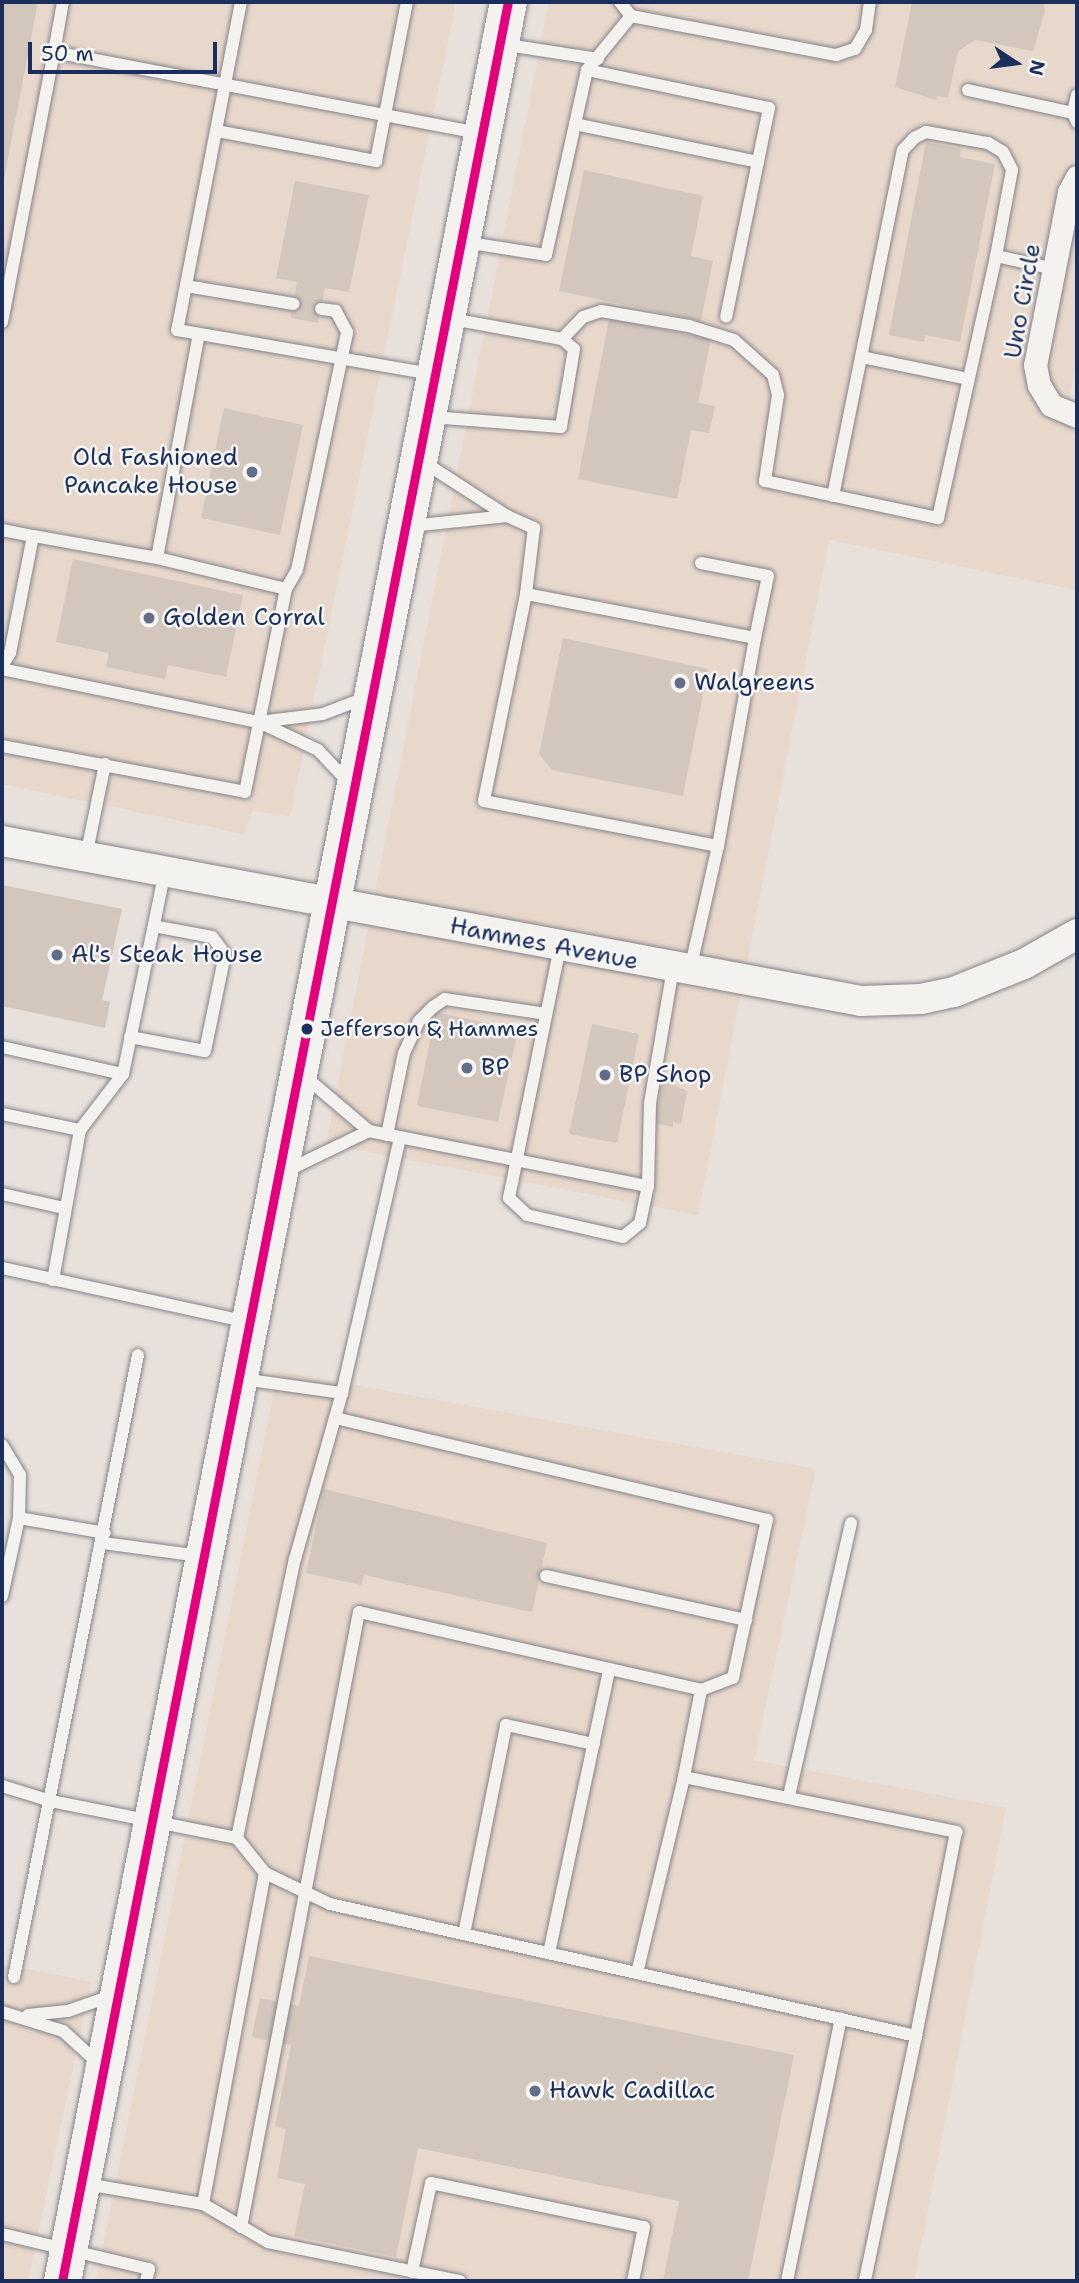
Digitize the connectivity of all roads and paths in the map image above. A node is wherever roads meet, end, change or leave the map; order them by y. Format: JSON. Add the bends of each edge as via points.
{"nodes":[{"id":1,"x":63,"y":2,"type":"edge"},
{"id":2,"x":241,"y":2,"type":"edge"},
{"id":3,"x":407,"y":2,"type":"edge"},
{"id":4,"x":508,"y":2,"type":"edge"},
{"id":5,"x":620,"y":2,"type":"edge"},
{"id":6,"x":870,"y":2,"type":"edge"},
{"id":7,"x":631,"y":16,"type":"junction"},
{"id":8,"x":500,"y":44,"type":"junction"},
{"id":9,"x":54,"y":52,"type":"junction"},
{"id":10,"x":598,"y":59,"type":"junction"},
{"id":11,"x":587,"y":70,"type":"junction"},
{"id":12,"x":226,"y":83,"type":"junction"},
{"id":13,"x":968,"y":90,"type":"dead end"},
{"id":14,"x":1077,"y":94,"type":"edge"},
{"id":15,"x":385,"y":114,"type":"junction"},
{"id":16,"x":1075,"y":117,"type":"edge"},
{"id":17,"x":575,"y":124,"type":"junction"},
{"id":18,"x":217,"y":131,"type":"junction"},
{"id":19,"x":483,"y":134,"type":"junction"},
{"id":20,"x":758,"y":162,"type":"junction"},
{"id":21,"x":1077,"y":177,"type":"edge"},
{"id":22,"x":462,"y":241,"type":"junction"},
{"id":23,"x":996,"y":256,"type":"junction"},
{"id":24,"x":1054,"y":269,"type":"junction"},
{"id":25,"x":187,"y":286,"type":"junction"},
{"id":26,"x":293,"y":304,"type":"dead end"},
{"id":27,"x":321,"y":309,"type":"dead end"},
{"id":28,"x":726,"y":317,"type":"dead end"},
{"id":29,"x":447,"y":318,"type":"junction"},
{"id":30,"x":2,"y":322,"type":"edge"},
{"id":31,"x":199,"y":334,"type":"junction"},
{"id":32,"x":562,"y":339,"type":"junction"},
{"id":33,"x":862,"y":357,"type":"junction"},
{"id":34,"x":342,"y":359,"type":"junction"},
{"id":35,"x":436,"y":375,"type":"junction"},
{"id":36,"x":968,"y":379,"type":"junction"},
{"id":37,"x":1077,"y":416,"type":"edge"},
{"id":38,"x":428,"y":417,"type":"junction"},
{"id":39,"x":420,"y":460,"type":"junction"},
{"id":40,"x":834,"y":496,"type":"junction"},
{"id":41,"x":507,"y":516,"type":"junction"},
{"id":42,"x":407,"y":526,"type":"junction"},
{"id":43,"x":2,"y":530,"type":"edge"},
{"id":44,"x":33,"y":536,"type":"junction"},
{"id":45,"x":157,"y":558,"type":"junction"},
{"id":46,"x":701,"y":563,"type":"dead end"},
{"id":47,"x":286,"y":589,"type":"junction"},
{"id":48,"x":526,"y":594,"type":"junction"},
{"id":49,"x":755,"y":638,"type":"junction"},
{"id":50,"x":2,"y":667,"type":"edge"},
{"id":51,"x":374,"y":695,"type":"junction"},
{"id":52,"x":259,"y":722,"type":"junction"},
{"id":53,"x":2,"y":746,"type":"edge"},
{"id":54,"x":105,"y":764,"type":"junction"},
{"id":55,"x":355,"y":790,"type":"junction"},
{"id":56,"x":2,"y":841,"type":"edge"},
{"id":57,"x":718,"y":846,"type":"junction"},
{"id":58,"x":86,"y":857,"type":"junction"},
{"id":59,"x":165,"y":871,"type":"junction"},
{"id":60,"x":333,"y":902,"type":"junction"},
{"id":61,"x":154,"y":926,"type":"junction"},
{"id":62,"x":1077,"y":934,"type":"edge"},
{"id":63,"x":559,"y":947,"type":"junction"},
{"id":64,"x":681,"y":971,"type":"junction"},
{"id":65,"x":546,"y":1014,"type":"junction"},
{"id":66,"x":130,"y":1037,"type":"junction"},
{"id":67,"x":2,"y":1047,"type":"edge"},
{"id":68,"x":300,"y":1072,"type":"junction"},
{"id":69,"x":123,"y":1074,"type":"junction"},
{"id":70,"x":2,"y":1114,"type":"edge"},
{"id":71,"x":80,"y":1130,"type":"junction"},
{"id":72,"x":369,"y":1131,"type":"junction"},
{"id":73,"x":387,"y":1135,"type":"junction"},
{"id":74,"x":400,"y":1138,"type":"junction"},
{"id":75,"x":515,"y":1160,"type":"junction"},
{"id":76,"x":280,"y":1174,"type":"junction"},
{"id":77,"x":648,"y":1186,"type":"junction"},
{"id":78,"x":2,"y":1194,"type":"edge"},
{"id":79,"x":64,"y":1208,"type":"junction"},
{"id":80,"x":2,"y":1268,"type":"edge"},
{"id":81,"x":53,"y":1280,"type":"junction"},
{"id":82,"x":250,"y":1322,"type":"junction"},
{"id":83,"x":138,"y":1355,"type":"dead end"},
{"id":84,"x":239,"y":1378,"type":"junction"},
{"id":85,"x":342,"y":1393,"type":"junction"},
{"id":86,"x":335,"y":1418,"type":"junction"},
{"id":87,"x":2,"y":1445,"type":"edge"},
{"id":88,"x":19,"y":1518,"type":"junction"},
{"id":89,"x":850,"y":1523,"type":"dead end"},
{"id":90,"x":104,"y":1538,"type":"junction"},
{"id":91,"x":204,"y":1557,"type":"junction"},
{"id":92,"x":546,"y":1576,"type":"dead end"},
{"id":93,"x":2,"y":1596,"type":"edge"},
{"id":94,"x":746,"y":1620,"type":"junction"},
{"id":95,"x":609,"y":1671,"type":"junction"},
{"id":96,"x":701,"y":1690,"type":"junction"},
{"id":97,"x":594,"y":1744,"type":"junction"},
{"id":98,"x":684,"y":1777,"type":"junction"},
{"id":99,"x":2,"y":1786,"type":"edge"},
{"id":100,"x":789,"y":1796,"type":"junction"},
{"id":101,"x":51,"y":1801,"type":"junction"},
{"id":102,"x":151,"y":1820,"type":"junction"},
{"id":103,"x":237,"y":1838,"type":"junction"},
{"id":104,"x":265,"y":1872,"type":"junction"},
{"id":105,"x":305,"y":1892,"type":"junction"},
{"id":106,"x":464,"y":1934,"type":"junction"},
{"id":107,"x":549,"y":1953,"type":"junction"},
{"id":108,"x":638,"y":1973,"type":"junction"},
{"id":109,"x":13,"y":1977,"type":"dead end"},
{"id":110,"x":118,"y":1993,"type":"junction"},
{"id":111,"x":2,"y":2012,"type":"edge"},
{"id":112,"x":24,"y":2016,"type":"junction"},
{"id":113,"x":841,"y":2019,"type":"junction"},
{"id":114,"x":916,"y":2036,"type":"junction"},
{"id":115,"x":103,"y":2068,"type":"junction"},
{"id":116,"x":81,"y":2183,"type":"junction"},
{"id":117,"x":203,"y":2204,"type":"junction"},
{"id":118,"x":241,"y":2227,"type":"junction"},
{"id":119,"x":2,"y":2234,"type":"edge"},
{"id":120,"x":65,"y":2265,"type":"edge"},
{"id":121,"x":412,"y":2272,"type":"junction"},
{"id":122,"x":146,"y":2281,"type":"edge"},
{"id":123,"x":460,"y":2281,"type":"edge"},
{"id":124,"x":633,"y":2281,"type":"edge"},
{"id":125,"x":787,"y":2281,"type":"edge"},
{"id":126,"x":865,"y":2281,"type":"edge"}],
"edges":[{"from":1,"to":9,"type":"lane"},
{"from":2,"to":12,"type":"lane"},
{"from":3,"to":15,"type":"lane"},
{"from":4,"to":8,"type":"main road"},
{"from":5,"to":7,"type":"lane"},
{"from":6,"to":7,"type":"lane","via":[[866,30],[855,49],[836,55]]},
{"from":7,"to":10,"type":"lane"},
{"from":8,"to":10,"type":"lane"},
{"from":8,"to":19,"type":"main road"},
{"from":9,"to":12,"type":"lane"},
{"from":9,"to":30,"type":"lane"},
{"from":10,"to":11,"type":"lane"},
{"from":11,"to":17,"type":"lane"},
{"from":11,"to":20,"type":"lane","via":[[769,108]]},
{"from":12,"to":15,"type":"lane"},
{"from":12,"to":18,"type":"lane"},
{"from":13,"to":16,"type":"lane"},
{"from":14,"to":16,"type":"lane"},
{"from":15,"to":18,"type":"lane","via":[[376,161]]},
{"from":15,"to":19,"type":"lane"},
{"from":17,"to":20,"type":"lane"},
{"from":17,"to":22,"type":"lane","via":[[546,255]]},
{"from":18,"to":25,"type":"lane"},
{"from":19,"to":22,"type":"main road"},
{"from":20,"to":28,"type":"lane"},
{"from":21,"to":24,"type":"street","name":"Uno Circle","via":[[1069,192]]},
{"from":22,"to":29,"type":"main road"},
{"from":23,"to":24,"type":"lane"},
{"from":23,"to":33,"type":"lane","via":[[1012,170],[1003,152],[988,143],[926,132],[914,138],[904,150]]},
{"from":23,"to":36,"type":"lane"},
{"from":24,"to":37,"type":"street","name":"Uno Circle","via":[[1035,365],[1039,385],[1051,405]]},
{"from":25,"to":26,"type":"lane"},
{"from":25,"to":31,"type":"lane","via":[[177,330]]},
{"from":27,"to":34,"type":"lane","via":[[337,311],[347,332]]},
{"from":29,"to":32,"type":"lane"},
{"from":29,"to":35,"type":"main road"},
{"from":31,"to":34,"type":"lane"},
{"from":31,"to":45,"type":"lane"},
{"from":32,"to":38,"type":"lane","via":[[574,349],[561,427]]},
{"from":32,"to":40,"type":"lane","via":[[583,317],[601,311],[689,326],[734,340],[773,375],[778,395],[765,481]]},
{"from":33,"to":36,"type":"lane"},
{"from":33,"to":40,"type":"lane"},
{"from":34,"to":35,"type":"lane"},
{"from":34,"to":47,"type":"lane","via":[[297,570]]},
{"from":35,"to":38,"type":"main road"},
{"from":36,"to":40,"type":"lane","via":[[938,518]]},
{"from":38,"to":39,"type":"main road"},
{"from":39,"to":41,"type":"lane"},
{"from":39,"to":42,"type":"main road"},
{"from":41,"to":42,"type":"lane"},
{"from":41,"to":48,"type":"lane","via":[[534,528]]},
{"from":42,"to":51,"type":"main road"},
{"from":43,"to":44,"type":"lane"},
{"from":44,"to":45,"type":"lane"},
{"from":44,"to":50,"type":"lane","via":[[10,653]]},
{"from":45,"to":47,"type":"lane"},
{"from":46,"to":49,"type":"lane","via":[[768,576]]},
{"from":47,"to":52,"type":"lane"},
{"from":48,"to":49,"type":"lane"},
{"from":48,"to":57,"type":"lane","via":[[484,801]]},
{"from":49,"to":57,"type":"lane"},
{"from":50,"to":52,"type":"lane"},
{"from":51,"to":52,"type":"lane","via":[[323,714]]},
{"from":51,"to":55,"type":"main road"},
{"from":52,"to":54,"type":"lane","via":[[245,792]]},
{"from":52,"to":55,"type":"lane","via":[[318,750]]},
{"from":53,"to":54,"type":"lane"},
{"from":54,"to":58,"type":"lane"},
{"from":55,"to":60,"type":"main road"},
{"from":56,"to":58,"type":"street","name":"Hammes Avenue"},
{"from":57,"to":64,"type":"lane"},
{"from":58,"to":59,"type":"street","name":"Hammes Avenue"},
{"from":59,"to":60,"type":"street","name":"Hammes Avenue"},
{"from":59,"to":61,"type":"lane"},
{"from":60,"to":63,"type":"street","name":"Hammes Avenue"},
{"from":60,"to":68,"type":"main road"},
{"from":61,"to":66,"type":"lane"},
{"from":61,"to":66,"type":"lane","via":[[212,937],[225,954],[205,1051]]},
{"from":62,"to":64,"type":"street","name":"Hammes Avenue","via":[[994,977],[921,999],[860,1001]]},
{"from":63,"to":64,"type":"street","name":"Hammes Avenue"},
{"from":63,"to":65,"type":"lane"},
{"from":64,"to":77,"type":"lane","via":[[650,1103]]},
{"from":65,"to":73,"type":"lane","via":[[445,999],[433,1007],[419,1021],[404,1053]]},
{"from":65,"to":75,"type":"lane"},
{"from":66,"to":69,"type":"lane"},
{"from":67,"to":69,"type":"lane"},
{"from":68,"to":72,"type":"lane"},
{"from":68,"to":76,"type":"main road"},
{"from":69,"to":71,"type":"lane"},
{"from":70,"to":71,"type":"lane"},
{"from":71,"to":79,"type":"lane"},
{"from":72,"to":73,"type":"lane"},
{"from":72,"to":76,"type":"lane"},
{"from":73,"to":74,"type":"lane"},
{"from":74,"to":75,"type":"lane"},
{"from":74,"to":85,"type":"lane"},
{"from":75,"to":77,"type":"lane"},
{"from":75,"to":77,"type":"lane","via":[[509,1198],[518,1210],[623,1237],[640,1223]]},
{"from":76,"to":82,"type":"main road"},
{"from":78,"to":79,"type":"lane"},
{"from":79,"to":81,"type":"lane"},
{"from":80,"to":81,"type":"lane"},
{"from":81,"to":82,"type":"lane"},
{"from":82,"to":84,"type":"main road"},
{"from":83,"to":90,"type":"lane"},
{"from":84,"to":85,"type":"lane"},
{"from":84,"to":91,"type":"main road"},
{"from":85,"to":86,"type":"lane"},
{"from":86,"to":94,"type":"lane","via":[[767,1520]]},
{"from":86,"to":103,"type":"lane","via":[[295,1559]]},
{"from":87,"to":88,"type":"lane","via":[[20,1475]]},
{"from":88,"to":90,"type":"lane"},
{"from":88,"to":93,"type":"lane"},
{"from":89,"to":100,"type":"lane"},
{"from":90,"to":91,"type":"lane"},
{"from":90,"to":101,"type":"lane"},
{"from":91,"to":102,"type":"main road"},
{"from":92,"to":94,"type":"lane"},
{"from":94,"to":96,"type":"lane","via":[[733,1678]]},
{"from":95,"to":96,"type":"lane"},
{"from":95,"to":97,"type":"lane"},
{"from":95,"to":105,"type":"lane","via":[[359,1612]]},
{"from":96,"to":98,"type":"lane"},
{"from":97,"to":106,"type":"lane","via":[[506,1725]]},
{"from":97,"to":107,"type":"lane"},
{"from":98,"to":100,"type":"lane"},
{"from":98,"to":108,"type":"lane"},
{"from":99,"to":101,"type":"lane"},
{"from":100,"to":114,"type":"lane","via":[[956,1832]]},
{"from":101,"to":102,"type":"lane"},
{"from":101,"to":109,"type":"lane"},
{"from":102,"to":103,"type":"lane"},
{"from":102,"to":110,"type":"main road"},
{"from":103,"to":104,"type":"lane"},
{"from":104,"to":105,"type":"lane"},
{"from":104,"to":117,"type":"lane"},
{"from":105,"to":106,"type":"lane","via":[[330,1904]]},
{"from":105,"to":118,"type":"lane"},
{"from":106,"to":107,"type":"lane"},
{"from":107,"to":108,"type":"lane"},
{"from":108,"to":113,"type":"lane"},
{"from":110,"to":112,"type":"lane","via":[[68,2011]]},
{"from":110,"to":115,"type":"main road"},
{"from":111,"to":112,"type":"lane"},
{"from":112,"to":115,"type":"lane","via":[[63,2031]]},
{"from":113,"to":114,"type":"lane"},
{"from":113,"to":125,"type":"lane"},
{"from":114,"to":126,"type":"lane"},
{"from":115,"to":116,"type":"main road"},
{"from":116,"to":117,"type":"lane"},
{"from":116,"to":120,"type":"main road"},
{"from":117,"to":118,"type":"lane"},
{"from":118,"to":121,"type":"lane","via":[[268,2242]]},
{"from":119,"to":120,"type":"lane"},
{"from":120,"to":122,"type":"lane","via":[[149,2269]]},
{"from":121,"to":123,"type":"lane"},
{"from":121,"to":124,"type":"lane","via":[[431,2183],[644,2227]]}]}
